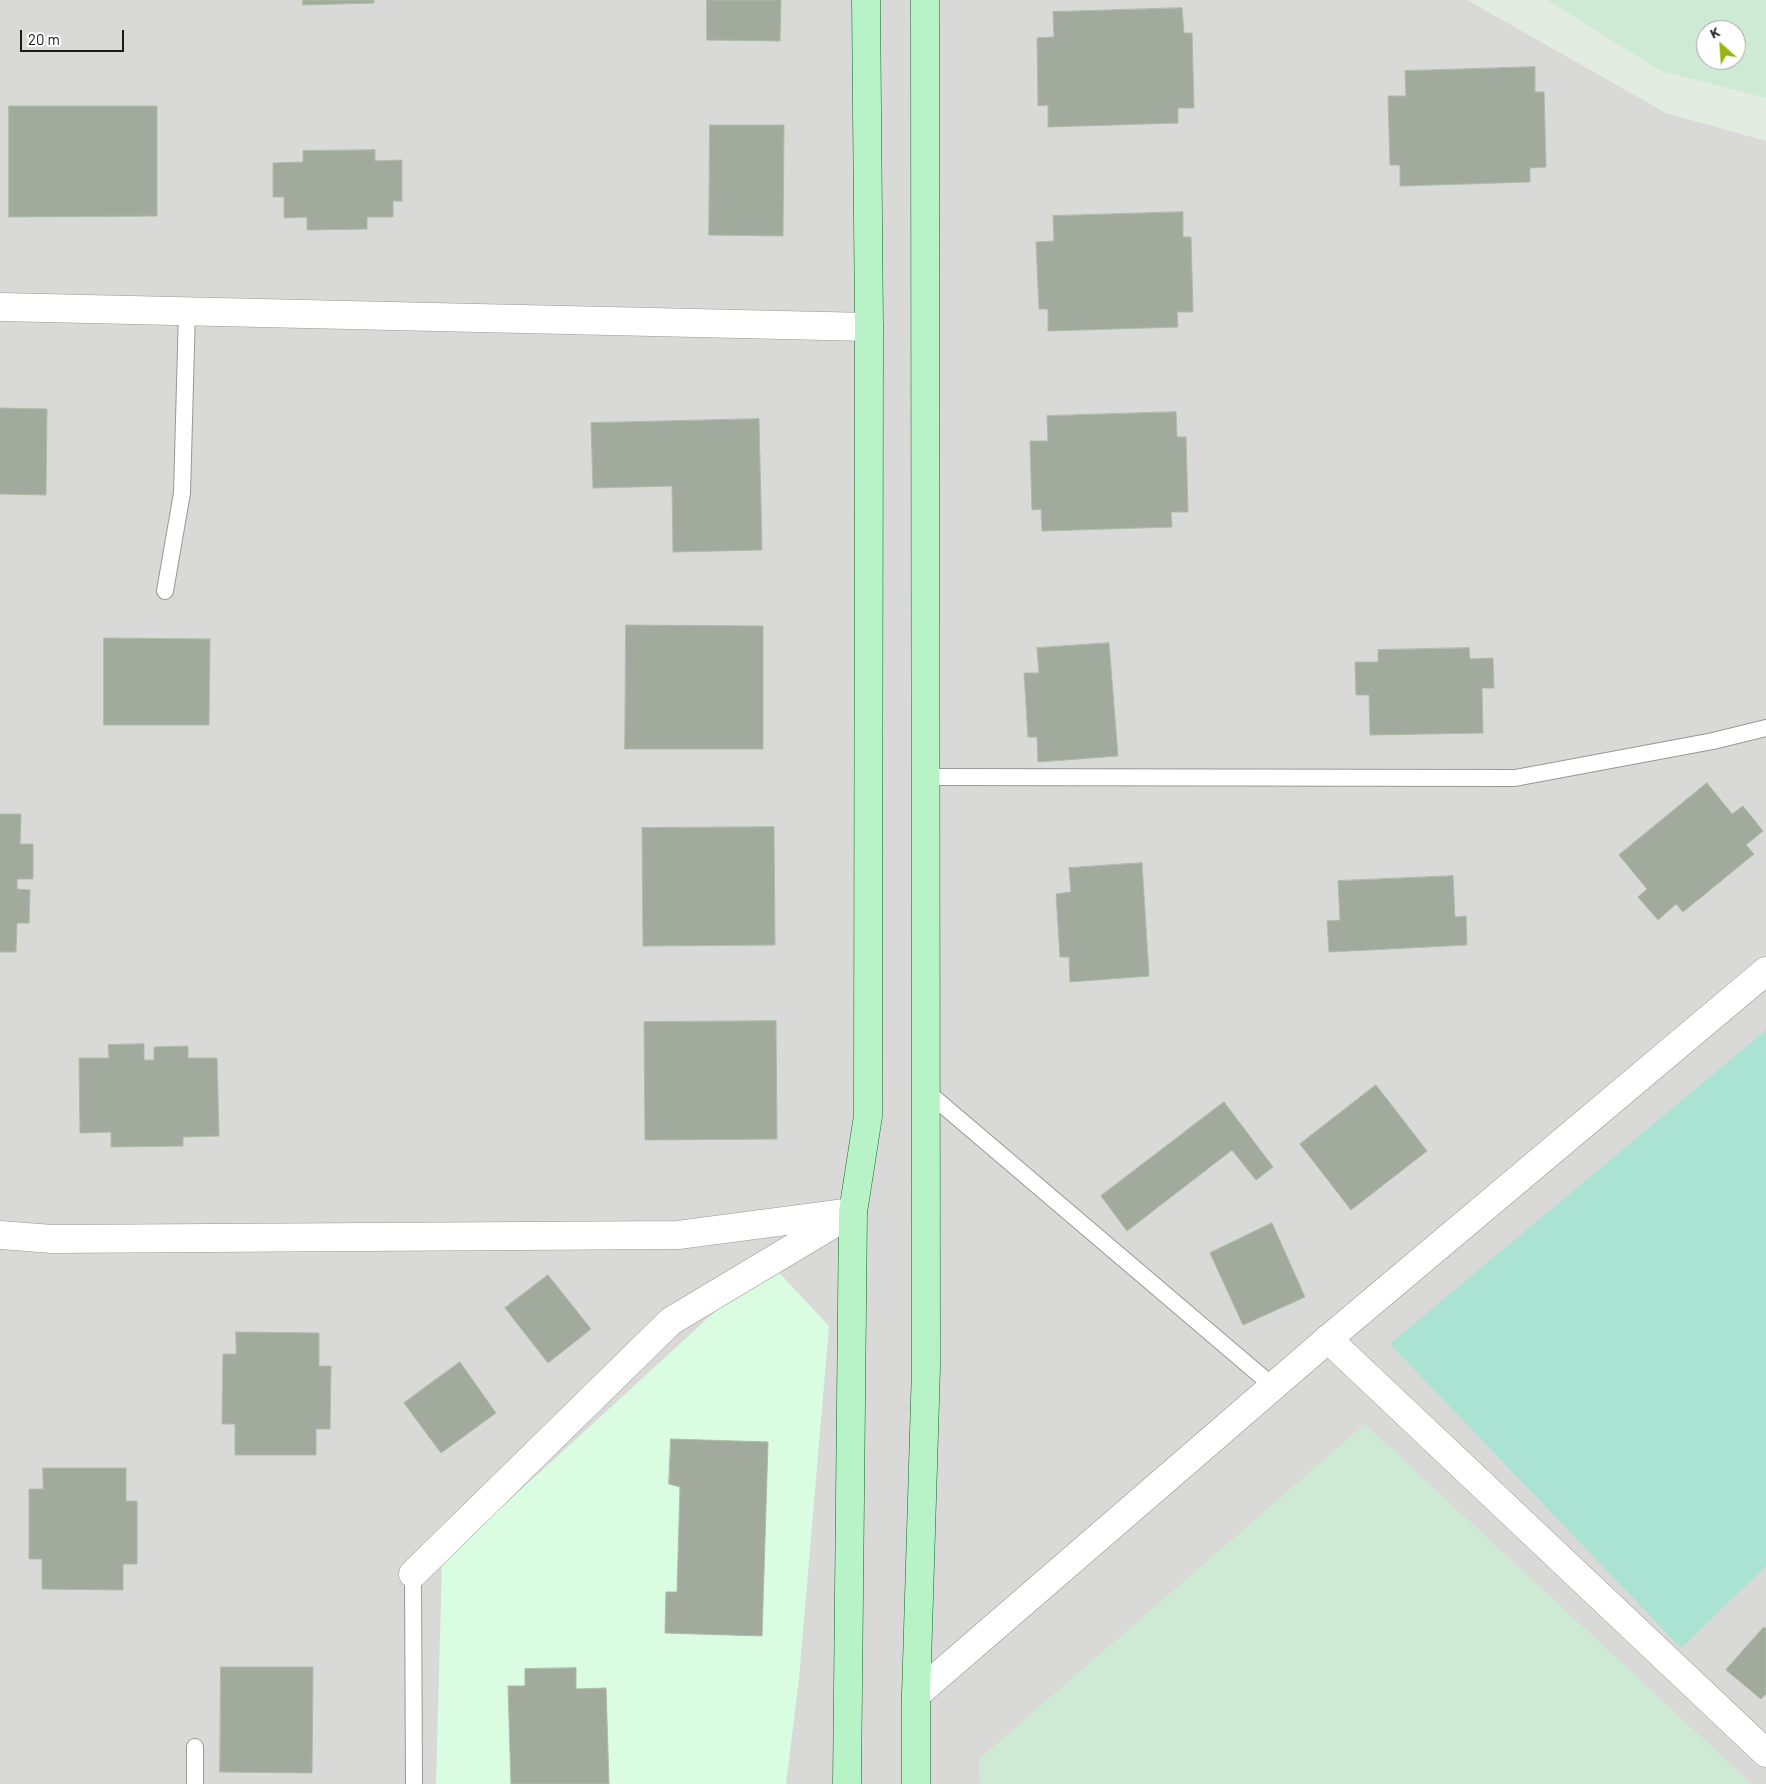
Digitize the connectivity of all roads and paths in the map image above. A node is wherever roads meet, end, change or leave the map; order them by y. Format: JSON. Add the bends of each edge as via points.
{"nodes":[{"id":1,"x":866,"y":0,"type":"edge"},
{"id":2,"x":925,"y":0,"type":"edge"},
{"id":3,"x":0,"y":307,"type":"edge"},
{"id":4,"x":187,"y":311,"type":"junction"},
{"id":5,"x":869,"y":327,"type":"junction"},
{"id":6,"x":165,"y":591,"type":"dead end"},
{"id":7,"x":1766,"y":728,"type":"edge"},
{"id":8,"x":925,"y":777,"type":"junction"},
{"id":9,"x":1766,"y":971,"type":"edge"},
{"id":10,"x":925,"y":1090,"type":"junction"},
{"id":11,"x":853,"y":1212,"type":"junction"},
{"id":12,"x":0,"y":1235,"type":"edge"},
{"id":13,"x":1328,"y":1339,"type":"junction"},
{"id":14,"x":1274,"y":1387,"type":"junction"},
{"id":15,"x":413,"y":1574,"type":"joint"},
{"id":16,"x":916,"y":1695,"type":"junction"},
{"id":17,"x":195,"y":1747,"type":"dead end"},
{"id":18,"x":1766,"y":1753,"type":"edge"},
{"id":19,"x":195,"y":1784,"type":"edge"},
{"id":20,"x":414,"y":1784,"type":"edge"},
{"id":21,"x":847,"y":1784,"type":"edge"},
{"id":22,"x":916,"y":1784,"type":"edge"}],
"edges":[{"from":1,"to":5,"type":"main road"},
{"from":2,"to":8,"type":"main road"},
{"from":3,"to":4,"type":"street"},
{"from":4,"to":5,"type":"street"},
{"from":4,"to":6,"type":"lane","via":[[182,493]]},
{"from":5,"to":11,"type":"main road","via":[[868,1116]]},
{"from":7,"to":8,"type":"lane","via":[[1515,778]]},
{"from":8,"to":10,"type":"main road"},
{"from":9,"to":13,"type":"street"},
{"from":10,"to":14,"type":"lane"},
{"from":10,"to":16,"type":"main road","via":[[926,1368]]},
{"from":11,"to":12,"type":"street","via":[[678,1235],[62,1239]]},
{"from":11,"to":15,"type":"street","via":[[671,1320]]},
{"from":11,"to":21,"type":"main road"},
{"from":13,"to":14,"type":"street"},
{"from":13,"to":18,"type":"street"},
{"from":14,"to":16,"type":"street"},
{"from":15,"to":20,"type":"lane"},
{"from":16,"to":22,"type":"main road"},
{"from":17,"to":19,"type":"lane"}]}
